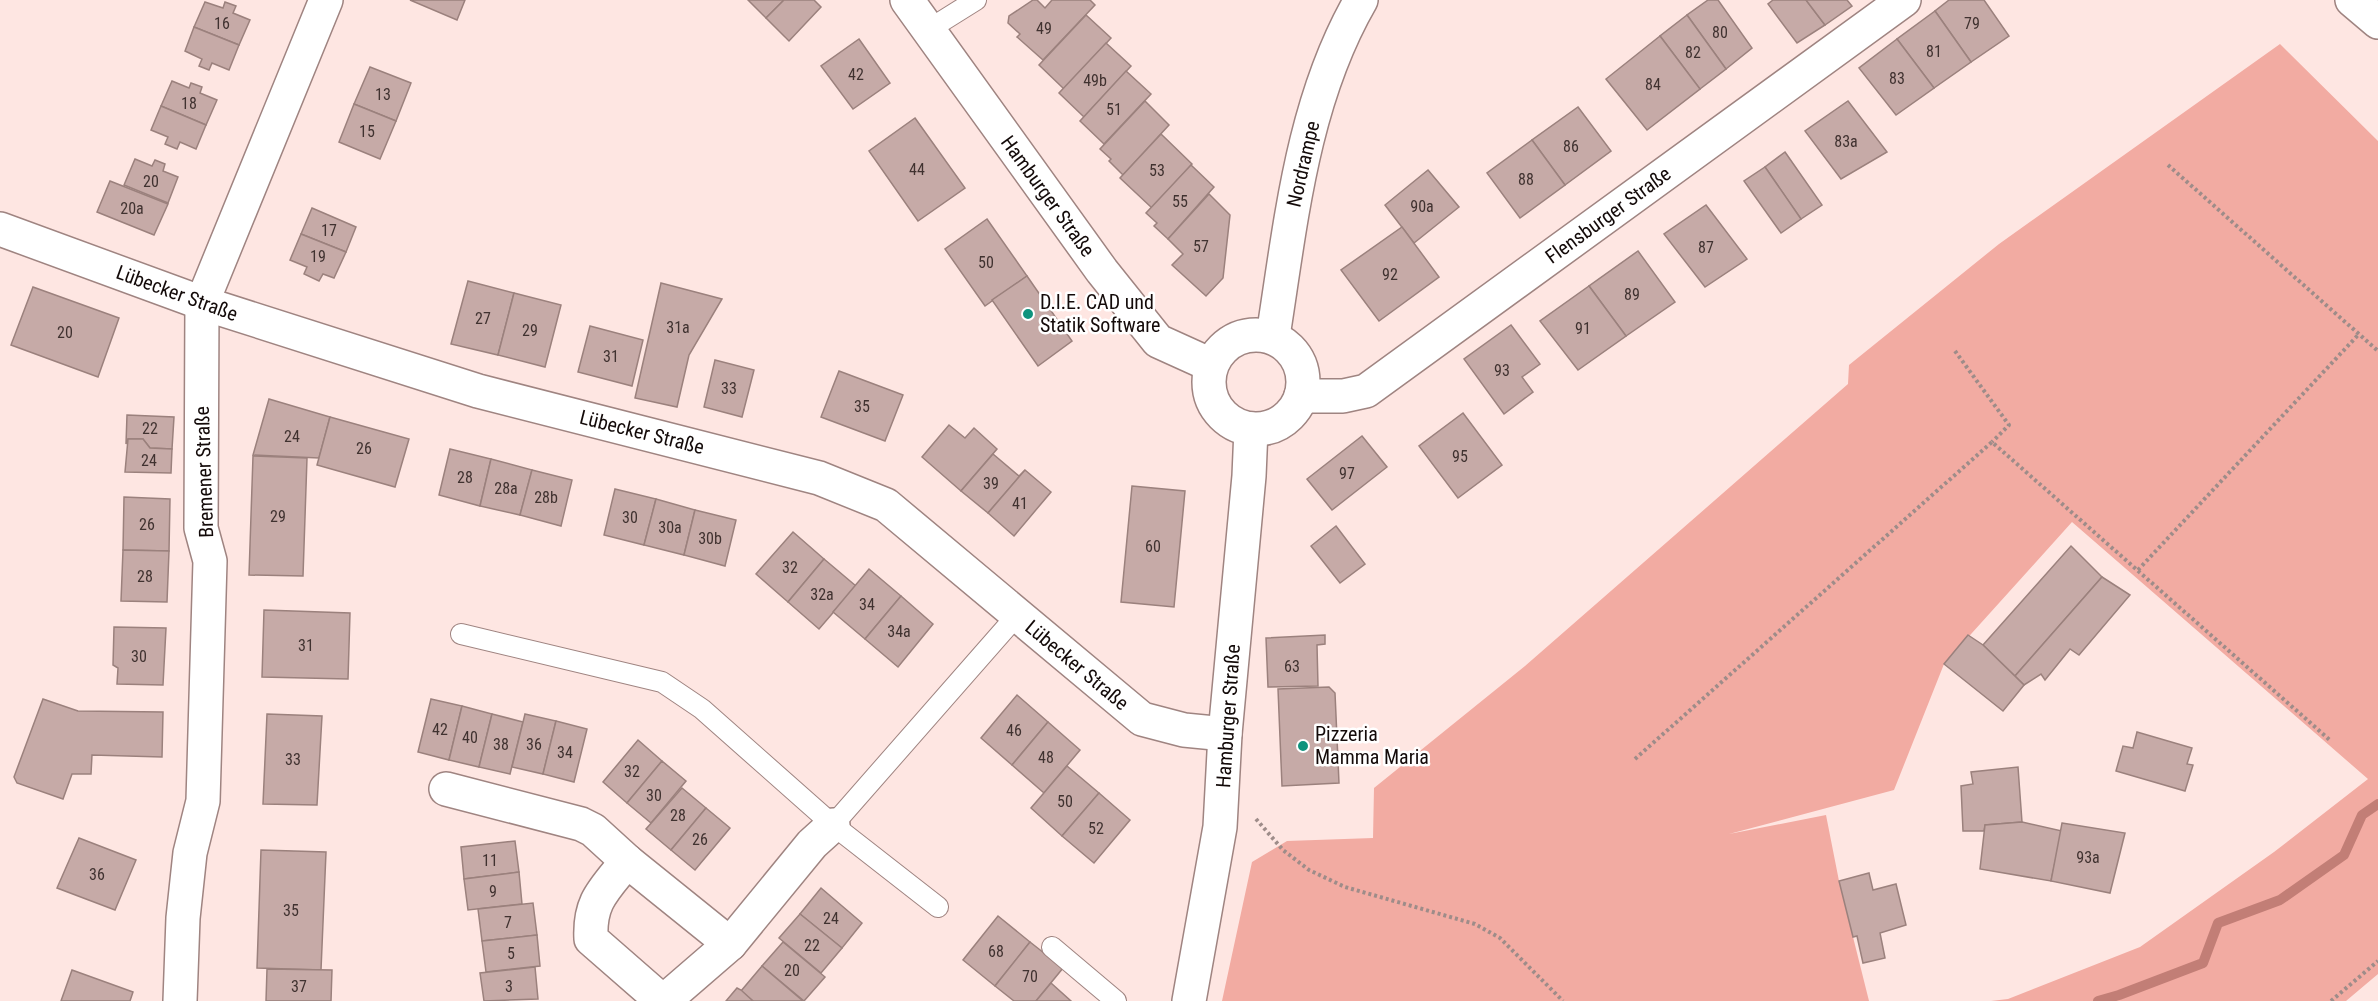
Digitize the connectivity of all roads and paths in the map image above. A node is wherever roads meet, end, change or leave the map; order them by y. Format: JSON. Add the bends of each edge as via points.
{"nodes":[{"id":1,"x":326,"y":0,"type":"edge"},
{"id":2,"x":907,"y":0,"type":"edge"},
{"id":3,"x":976,"y":0,"type":"edge"},
{"id":4,"x":1361,"y":0,"type":"edge"},
{"id":5,"x":1904,"y":0,"type":"edge"},
{"id":6,"x":2352,"y":0,"type":"edge"},
{"id":7,"x":2378,"y":22,"type":"edge"},
{"id":8,"x":928,"y":30,"type":"junction"},
{"id":9,"x":2168,"y":165,"type":"dead end"},
{"id":10,"x":0,"y":230,"type":"edge"},
{"id":11,"x":202,"y":303,"type":"junction"},
{"id":12,"x":2359,"y":334,"type":"junction"},
{"id":13,"x":1274,"y":336,"type":"junction"},
{"id":14,"x":1955,"y":351,"type":"dead end"},
{"id":15,"x":2378,"y":351,"type":"edge"},
{"id":16,"x":1211,"y":365,"type":"junction"},
{"id":17,"x":1301,"y":396,"type":"junction"},
{"id":18,"x":1251,"y":429,"type":"junction"},
{"id":19,"x":1992,"y":442,"type":"junction"},
{"id":20,"x":2138,"y":570,"type":"junction"},
{"id":21,"x":1017,"y":615,"type":"junction"},
{"id":22,"x":461,"y":634,"type":"dead end"},
{"id":23,"x":1225,"y":734,"type":"junction"},
{"id":24,"x":2331,"y":741,"type":"dead end"},
{"id":25,"x":1635,"y":759,"type":"dead end"},
{"id":26,"x":1224,"y":782,"type":"junction"},
{"id":27,"x":446,"y":789,"type":"dead end"},
{"id":28,"x":833,"y":825,"type":"junction"},
{"id":29,"x":627,"y":861,"type":"junction"},
{"id":30,"x":938,"y":907,"type":"dead end"},
{"id":31,"x":730,"y":944,"type":"junction"},
{"id":32,"x":1052,"y":947,"type":"dead end"},
{"id":33,"x":2378,"y":961,"type":"edge"},
{"id":34,"x":180,"y":1001,"type":"edge"},
{"id":35,"x":663,"y":1001,"type":"edge"},
{"id":36,"x":1116,"y":1001,"type":"edge"},
{"id":37,"x":1189,"y":1001,"type":"edge"},
{"id":38,"x":1563,"y":1001,"type":"edge"},
{"id":39,"x":2331,"y":1001,"type":"edge"}],
"edges":[{"from":1,"to":11,"type":"main road","name":"Bremener Straße"},
{"from":2,"to":8,"type":"main road","name":"Hamburger Straße"},
{"from":3,"to":8,"type":"lane"},
{"from":4,"to":13,"type":"main road","name":"Nordrampe","via":[[1332,63],[1308,136],[1297,180]]},
{"from":5,"to":17,"type":"main road","name":"Flensburger Straße","via":[[1365,392]]},
{"from":6,"to":7,"type":"main road"},
{"from":8,"to":16,"type":"main road","name":"Hamburger Straße","via":[[1102,271],[1158,341]]},
{"from":9,"to":12,"type":"path"},
{"from":10,"to":11,"type":"main road","name":"Lübecker Straße"},
{"from":11,"to":21,"type":"main road","name":"Lübecker Straße","via":[[478,391],[819,478],[886,505]]},
{"from":11,"to":34,"type":"main road","name":"Bremener Straße","via":[[201,528],[210,561],[203,801],[190,853]]},
{"from":12,"to":15,"type":"path"},
{"from":12,"to":20,"type":"path"},
{"from":13,"to":16,"type":"main road","via":[[1251,334],[1231,341],[1222,347]]},
{"from":13,"to":17,"type":"main road","via":[[1298,362]]},
{"from":14,"to":19,"type":"path","via":[[2009,425]]},
{"from":16,"to":18,"type":"main road","via":[[1208,387],[1215,406],[1232,421]]},
{"from":17,"to":18,"type":"main road","via":[[1284,421]]},
{"from":18,"to":23,"type":"main road","name":"Hamburger Straße"},
{"from":19,"to":20,"type":"path"},
{"from":19,"to":25,"type":"path"},
{"from":20,"to":24,"type":"path"},
{"from":21,"to":23,"type":"main road","name":"Lübecker Straße","via":[[1142,719],[1184,730]]},
{"from":21,"to":28,"type":"lane"},
{"from":22,"to":28,"type":"lane","via":[[662,682],[702,709]]},
{"from":23,"to":26,"type":"main road","name":"Hamburger Straße"},
{"from":26,"to":37,"type":"main road","name":"Hamburger Straße","via":[[1216,856]]},
{"from":26,"to":38,"type":"path","via":[[1283,850],[1309,870],[1345,887],[1474,924],[1500,938]]},
{"from":27,"to":29,"type":"main road","via":[[580,824],[593,830]]},
{"from":28,"to":30,"type":"lane"},
{"from":28,"to":31,"type":"main road","via":[[812,844]]},
{"from":29,"to":31,"type":"main road"},
{"from":29,"to":35,"type":"main road","via":[[596,901],[590,920],[591,939]]},
{"from":31,"to":35,"type":"main road"},
{"from":32,"to":36,"type":"lane"},
{"from":33,"to":39,"type":"path"}]}
